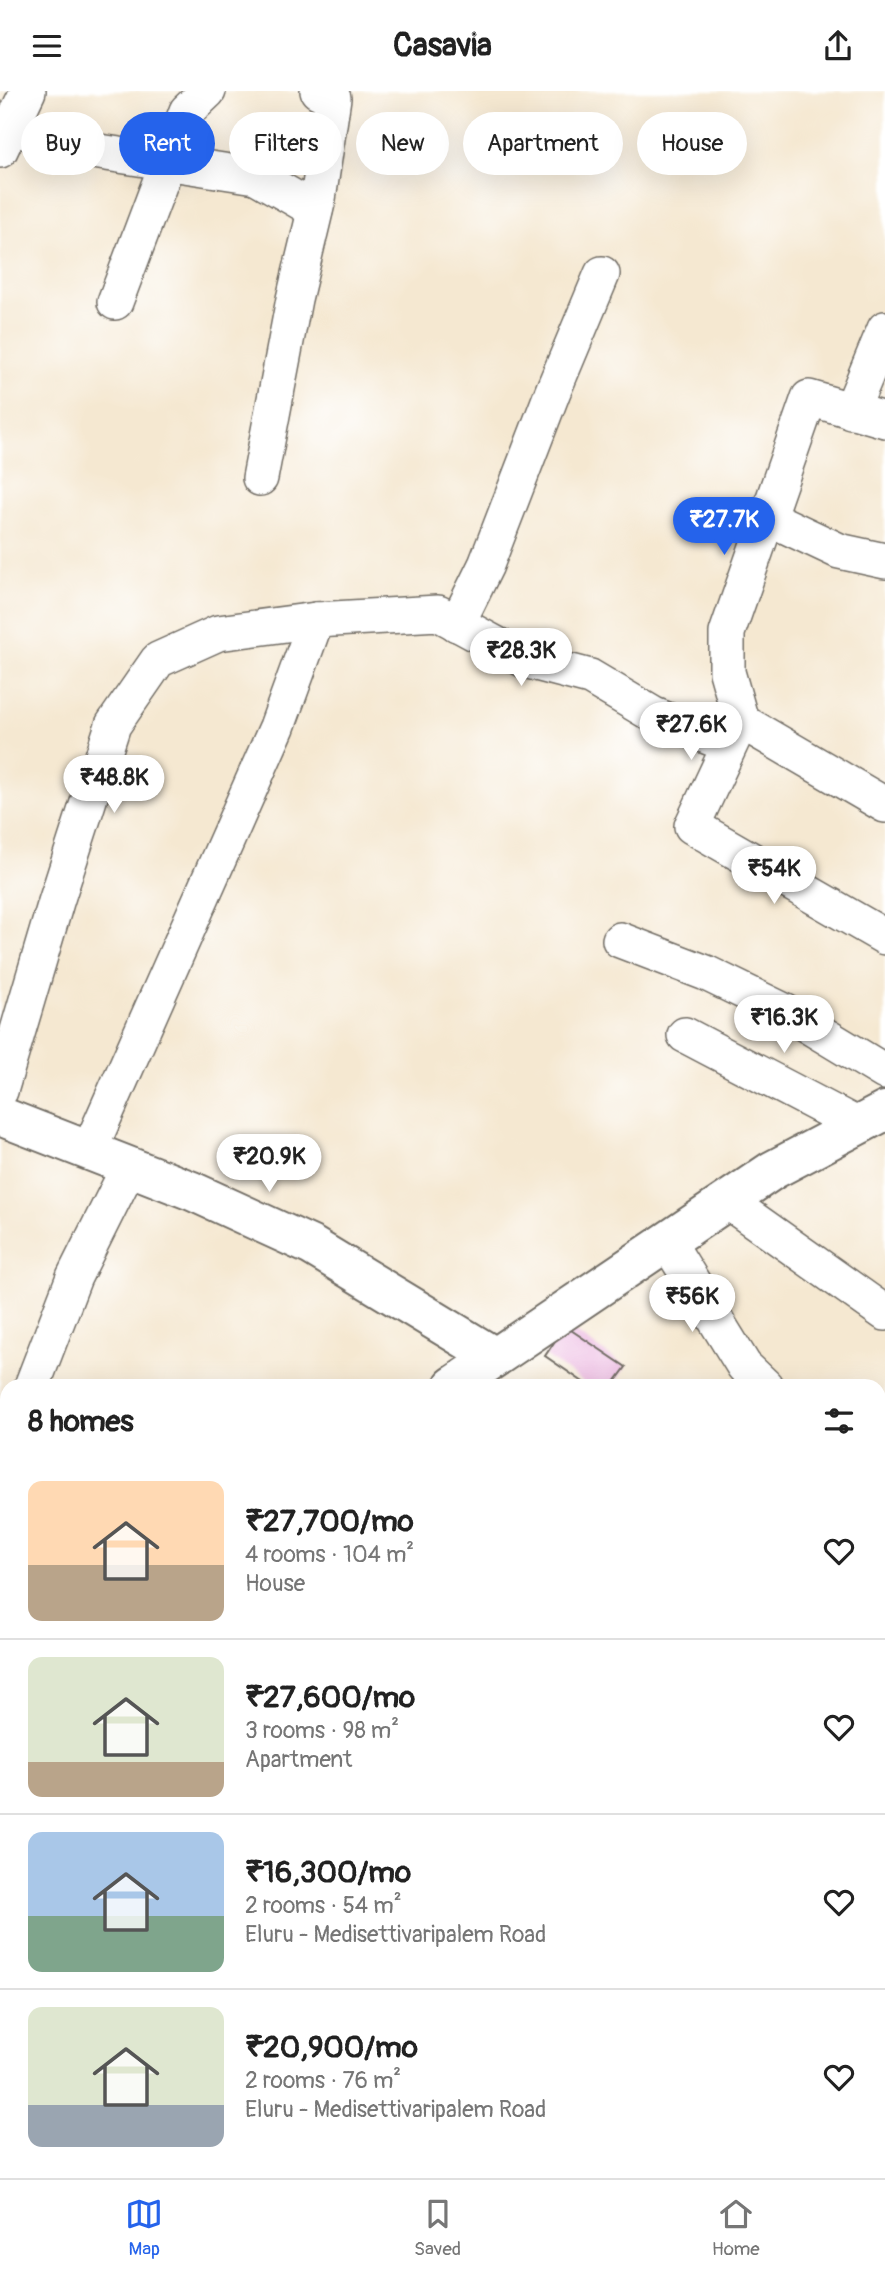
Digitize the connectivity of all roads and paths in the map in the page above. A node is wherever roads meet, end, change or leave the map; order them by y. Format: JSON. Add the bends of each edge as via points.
{"nodes":[{"id":1,"x":28,"y":91,"type":"edge"},
{"id":2,"x":208,"y":91,"type":"edge"},
{"id":3,"x":318,"y":91,"type":"edge"},
{"id":4,"x":187,"y":112,"type":"edge"},
{"id":5,"x":6,"y":139,"type":"edge"},
{"id":6,"x":119,"y":155,"type":"edge"},
{"id":7,"x":215,"y":170,"type":"edge"},
{"id":8,"x":162,"y":175,"type":"edge"},
{"id":9,"x":315,"y":210,"type":"junction"},
{"id":10,"x":602,"y":274,"type":"dead end"},
{"id":11,"x":115,"y":302,"type":"dead end"},
{"id":12,"x":885,"y":329,"type":"edge"},
{"id":13,"x":851,"y":411,"type":"junction"},
{"id":14,"x":885,"y":420,"type":"edge"},
{"id":15,"x":260,"y":478,"type":"dead end"},
{"id":16,"x":767,"y":517,"type":"junction"},
{"id":17,"x":885,"y":561,"type":"edge"},
{"id":18,"x":316,"y":619,"type":"junction"},
{"id":19,"x":457,"y":624,"type":"junction"},
{"id":20,"x":735,"y":733,"type":"junction"},
{"id":21,"x":885,"y":804,"type":"edge"},
{"id":22,"x":885,"y":937,"type":"edge"},
{"id":23,"x":620,"y":940,"type":"dead end"},
{"id":24,"x":685,"y":1035,"type":"dead end"},
{"id":25,"x":885,"y":1072,"type":"edge"},
{"id":26,"x":0,"y":1091,"type":"edge"},
{"id":27,"x":0,"y":1116,"type":"edge"},
{"id":28,"x":871,"y":1118,"type":"edge"},
{"id":29,"x":89,"y":1151,"type":"junction"},
{"id":30,"x":129,"y":1167,"type":"junction"},
{"id":31,"x":727,"y":1201,"type":"junction"},
{"id":32,"x":667,"y":1241,"type":"junction"},
{"id":33,"x":885,"y":1313,"type":"edge"},
{"id":34,"x":473,"y":1376,"type":"edge"},
{"id":35,"x":35,"y":1379,"type":"edge"},
{"id":36,"x":758,"y":1379,"type":"edge"}],
"edges":[{"from":1,"to":5,"type":"street"},
{"from":2,"to":4,"type":"street"},
{"from":3,"to":9,"type":"street","via":[[333,98]]},
{"from":5,"to":6,"type":"street"},
{"from":7,"to":9,"type":"street","via":[[256,176]]},
{"from":8,"to":11,"type":"street"},
{"from":9,"to":15,"type":"street"},
{"from":10,"to":19,"type":"street","via":[[486,565]]},
{"from":12,"to":13,"type":"street"},
{"from":13,"to":14,"type":"street"},
{"from":13,"to":16,"type":"street","via":[[809,398]]},
{"from":16,"to":17,"type":"street","via":[[839,551]]},
{"from":16,"to":20,"type":"street","via":[[727,633]]},
{"from":18,"to":19,"type":"street","via":[[438,613]]},
{"from":18,"to":26,"type":"street","via":[[218,633],[158,660],[113,725]]},
{"from":18,"to":29,"type":"street","via":[[277,727]]},
{"from":19,"to":20,"type":"street","via":[[525,660],[590,677],[654,715]]},
{"from":20,"to":21,"type":"street"},
{"from":20,"to":22,"type":"street","via":[[692,826]]},
{"from":23,"to":25,"type":"street","via":[[706,973],[784,1011]]},
{"from":24,"to":28,"type":"street"},
{"from":27,"to":29,"type":"street"},
{"from":28,"to":31,"type":"street","via":[[773,1170]]},
{"from":29,"to":30,"type":"street"},
{"from":30,"to":34,"type":"street","via":[[312,1246]]},
{"from":30,"to":35,"type":"street","via":[[74,1277]]},
{"from":31,"to":32,"type":"street"},
{"from":31,"to":33,"type":"street"},
{"from":32,"to":34,"type":"street"},
{"from":32,"to":36,"type":"street","via":[[744,1366]]}]}
